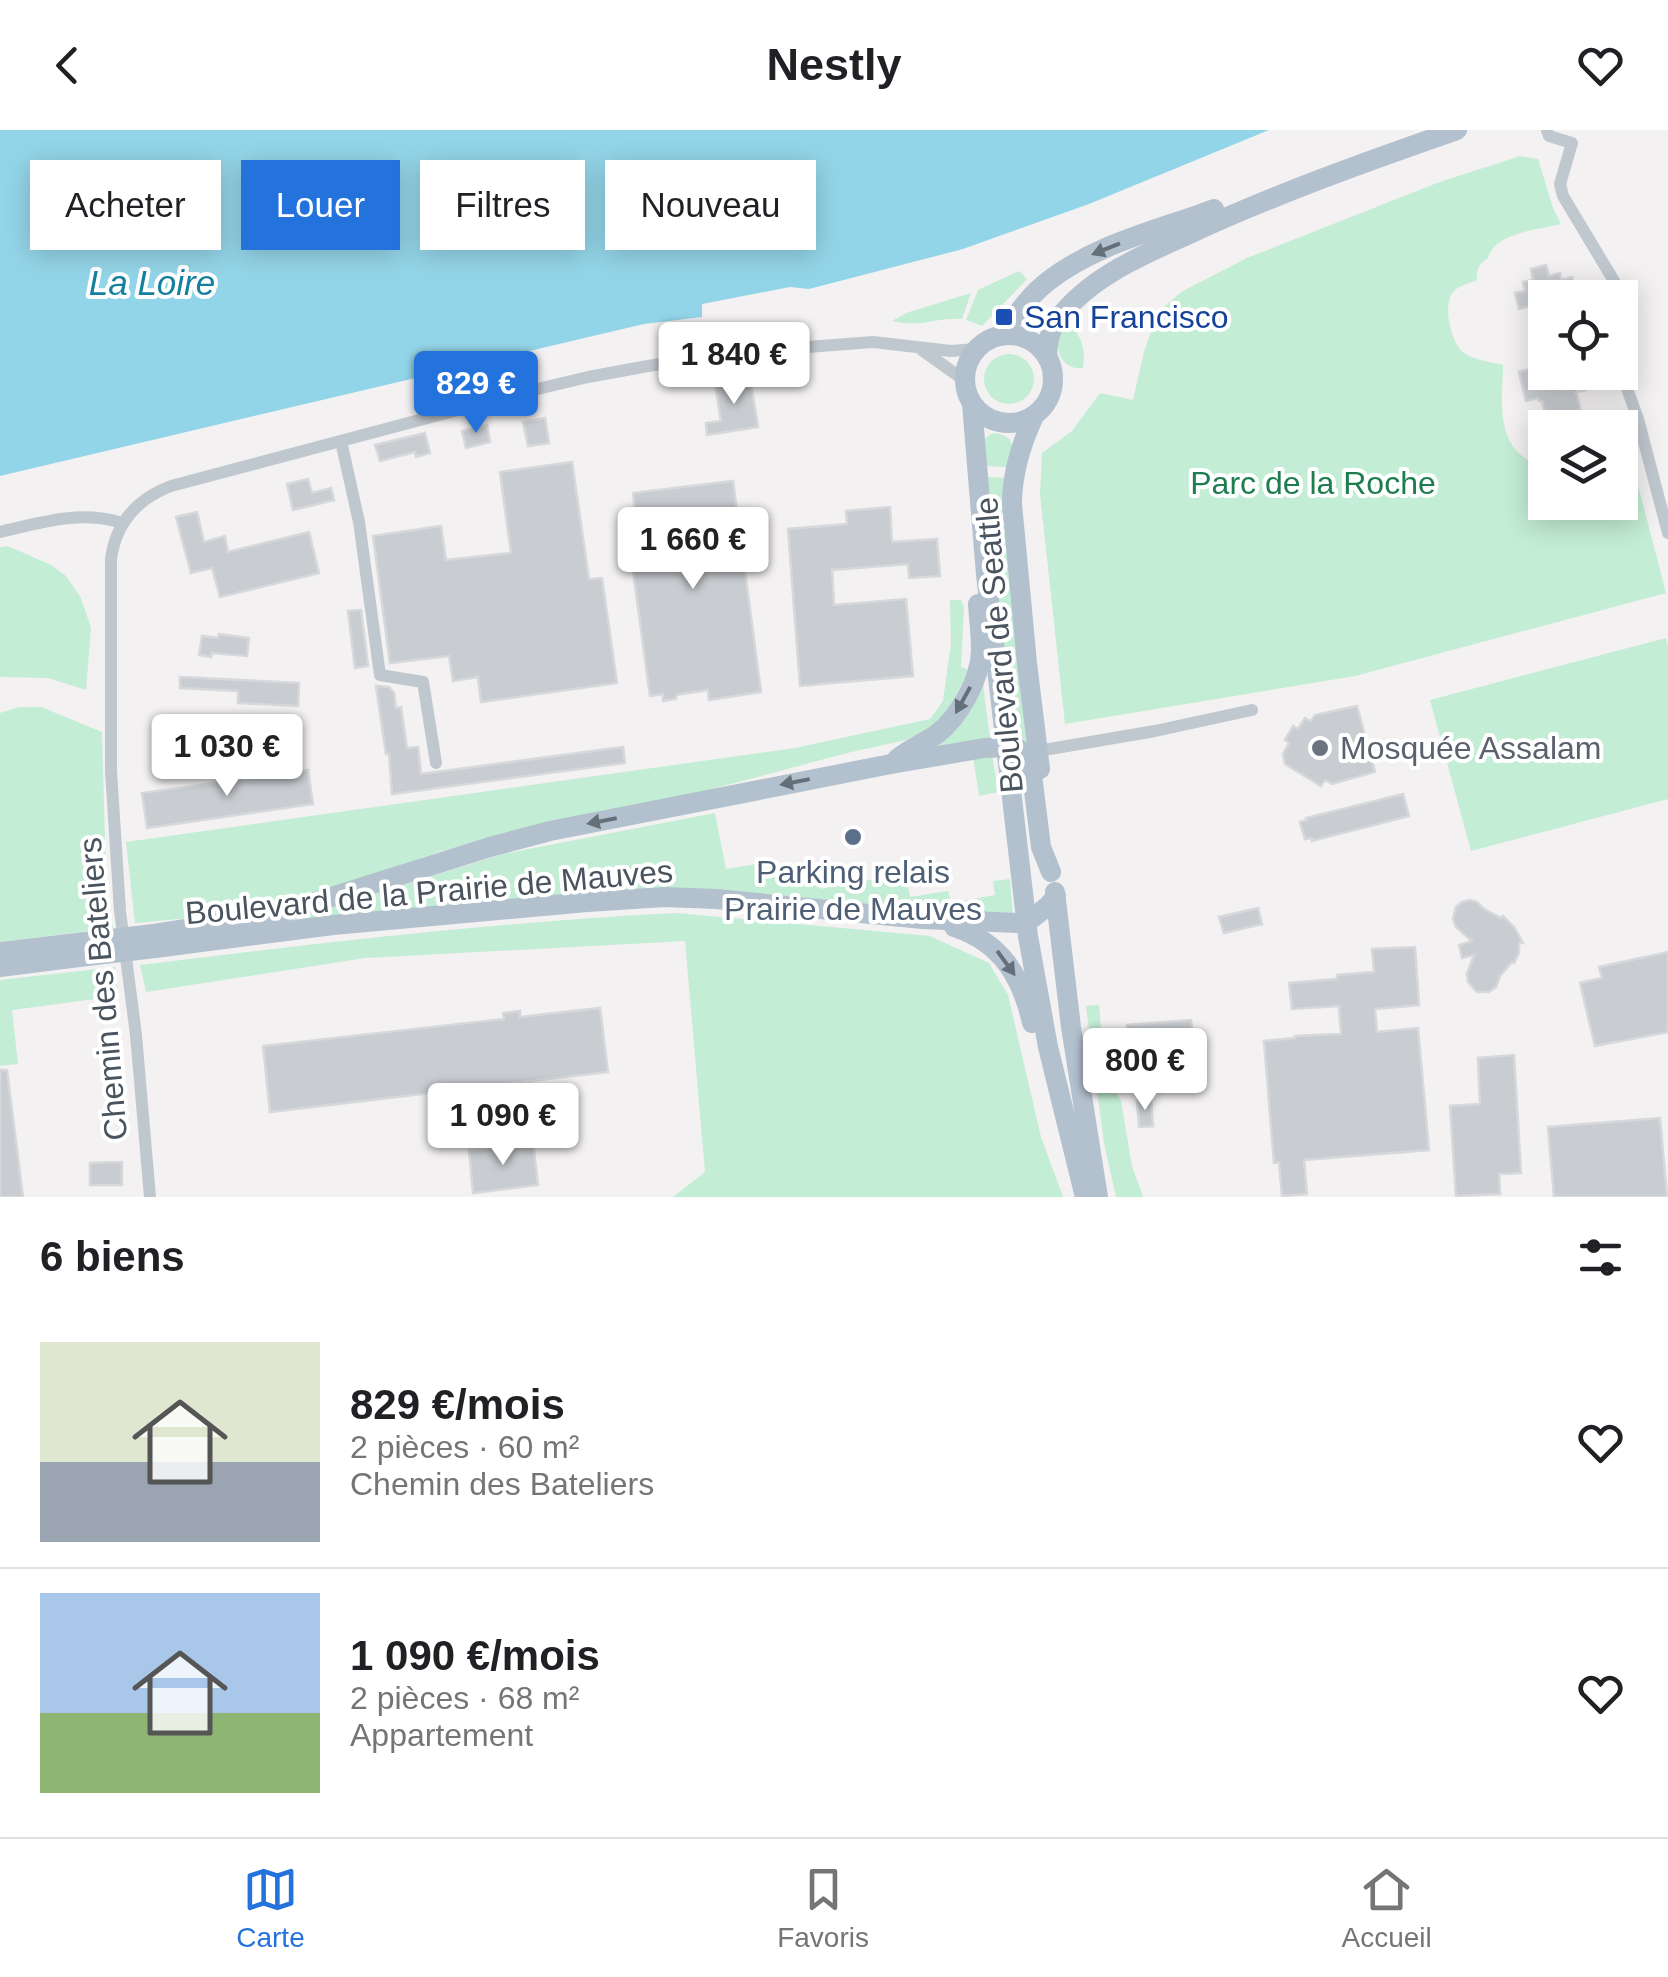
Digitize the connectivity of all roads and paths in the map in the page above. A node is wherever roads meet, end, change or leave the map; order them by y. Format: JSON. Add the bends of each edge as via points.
{"nodes":[{"id":1,"x":1427,"y":130,"type":"edge"},
{"id":2,"x":1458,"y":130,"type":"edge"},
{"id":3,"x":1547,"y":130,"type":"edge"},
{"id":4,"x":1000,"y":336,"type":"junction"},
{"id":5,"x":916,"y":346,"type":"junction"},
{"id":6,"x":976,"y":349,"type":"junction"},
{"id":7,"x":1046,"y":356,"type":"junction"},
{"id":8,"x":964,"y":380,"type":"junction"},
{"id":9,"x":972,"y":404,"type":"junction"},
{"id":10,"x":1034,"y":416,"type":"junction"},
{"id":11,"x":341,"y":441,"type":"junction"},
{"id":12,"x":122,"y":523,"type":"junction"},
{"id":13,"x":0,"y":532,"type":"edge"},
{"id":14,"x":1668,"y":532,"type":"edge"},
{"id":15,"x":986,"y":574,"type":"junction"},
{"id":16,"x":1252,"y":710,"type":"dead end"},
{"id":17,"x":1007,"y":747,"type":"junction"},
{"id":18,"x":1038,"y":751,"type":"junction"},
{"id":19,"x":436,"y":763,"type":"dead end"},
{"id":20,"x":891,"y":764,"type":"junction"},
{"id":21,"x":1051,"y":872,"type":"junction"},
{"id":22,"x":1056,"y":896,"type":"junction"},
{"id":23,"x":924,"y":918,"type":"junction"},
{"id":24,"x":1026,"y":921,"type":"junction"},
{"id":25,"x":155,"y":941,"type":"junction"},
{"id":26,"x":86,"y":949,"type":"junction"},
{"id":27,"x":0,"y":952,"type":"edge"},
{"id":28,"x":0,"y":967,"type":"edge"},
{"id":29,"x":1036,"y":977,"type":"junction"},
{"id":30,"x":1067,"y":993,"type":"junction"},
{"id":31,"x":1075,"y":1161,"type":"junction"},
{"id":32,"x":150,"y":1197,"type":"edge"},
{"id":33,"x":1085,"y":1197,"type":"edge"},
{"id":34,"x":1098,"y":1197,"type":"edge"}],
"edges":[{"from":1,"to":4,"type":"main road","one_way":true,"via":[[1089,255],[1043,285]]},
{"from":2,"to":7,"type":"main road","via":[[1252,204],[1134,260],[1097,281],[1057,320]]},
{"from":3,"to":14,"type":"street","via":[[1572,143],[1563,196],[1620,291],[1625,383]]},
{"from":4,"to":6,"type":"main road"},
{"from":4,"to":7,"type":"main road","via":[[1023,337]]},
{"from":5,"to":6,"type":"street"},
{"from":5,"to":8,"type":"street"},
{"from":5,"to":11,"type":"street","via":[[823,345],[648,366]]},
{"from":6,"to":8,"type":"main road"},
{"from":7,"to":10,"type":"main road","via":[[1052,392]]},
{"from":8,"to":9,"type":"main road"},
{"from":9,"to":10,"type":"main road","via":[[1004,424]]},
{"from":9,"to":15,"type":"main road","name":"Boulevard de Seattle"},
{"from":10,"to":18,"type":"main road","name":"Boulevard de Seattle","via":[[1012,504]]},
{"from":11,"to":12,"type":"street","via":[[153,492]]},
{"from":11,"to":19,"type":"street","via":[[380,674],[423,682]]},
{"from":12,"to":13,"type":"street","via":[[73,516]]},
{"from":12,"to":32,"type":"street","name":"Chemin des Bateliers","via":[[111,558],[111,771]]},
{"from":15,"to":17,"type":"main road","name":"Boulevard de Seattle"},
{"from":15,"to":20,"type":"main road","name":"Boulevard de la Prairie de Mauves","one_way":true,"via":[[977,592],[979,667],[961,706],[939,732]]},
{"from":16,"to":18,"type":"street"},
{"from":17,"to":20,"type":"main road","name":"Boulevard de la Prairie de Mauves"},
{"from":17,"to":21,"type":"main road","name":"Boulevard de Seattle","via":[[1026,754],[1032,767],[1041,846]]},
{"from":17,"to":24,"type":"main road","name":"Boulevard de Seattle"},
{"from":18,"to":21,"type":"main road","name":"Boulevard de Seattle"},
{"from":20,"to":25,"type":"main road","name":"Boulevard de la Prairie de Mauves","one_way":true,"via":[[550,831],[274,915]]},
{"from":21,"to":22,"type":"main road","name":"Boulevard de Seattle"},
{"from":22,"to":24,"type":"main road"},
{"from":22,"to":30,"type":"main road","name":"Boulevard de Seattle"},
{"from":23,"to":24,"type":"main road","name":"Boulevard de la Prairie de Mauves"},
{"from":23,"to":25,"type":"main road","name":"Boulevard de la Prairie de Mauves","via":[[666,897]]},
{"from":23,"to":31,"type":"main road","name":"Boulevard de la Prairie de Mauves","one_way":true,"via":[[972,933],[1010,965],[1028,1003],[1054,1124]]},
{"from":24,"to":29,"type":"main road","name":"Boulevard de Seattle"},
{"from":25,"to":26,"type":"main road","name":"Boulevard de la Prairie de Mauves","bridge":true},
{"from":26,"to":27,"type":"main road","name":"Boulevard de la Prairie de Mauves"},
{"from":26,"to":28,"type":"main road","name":"Boulevard de la Prairie de Mauves"},
{"from":29,"to":30,"type":"main road"},
{"from":29,"to":31,"type":"main road","name":"Boulevard de Seattle"},
{"from":30,"to":34,"type":"main road","name":"Boulevard de Seattle"},
{"from":31,"to":33,"type":"main road","name":"Boulevard de Seattle"}]}
